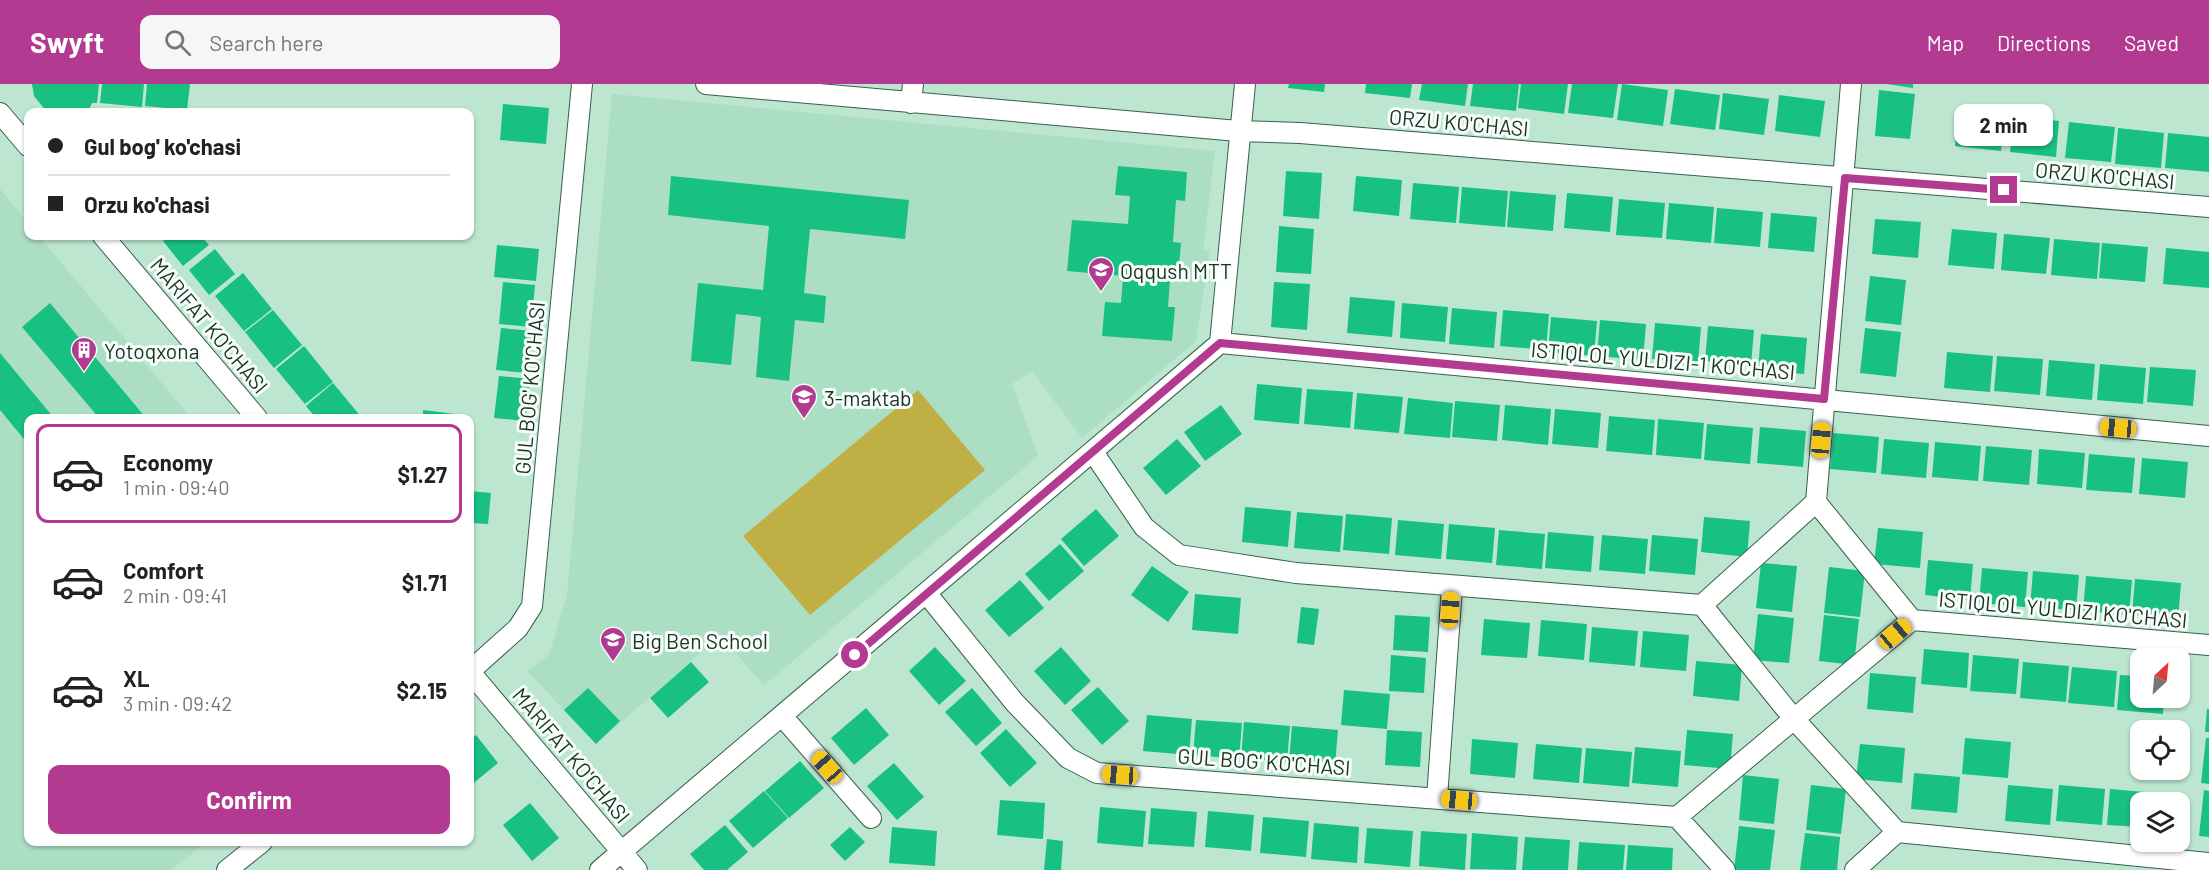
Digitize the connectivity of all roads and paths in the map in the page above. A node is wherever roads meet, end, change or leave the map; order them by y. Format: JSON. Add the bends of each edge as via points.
{"nodes":[{"id":1,"x":582,"y":84,"type":"edge"},
{"id":2,"x":706,"y":84,"type":"edge"},
{"id":3,"x":1245,"y":84,"type":"edge"},
{"id":4,"x":1851,"y":84,"type":"edge"},
{"id":5,"x":912,"y":93,"type":"edge"},
{"id":6,"x":0,"y":112,"type":"edge"},
{"id":7,"x":1238,"y":131,"type":"junction"},
{"id":8,"x":24,"y":142,"type":"edge"},
{"id":9,"x":1845,"y":178,"type":"junction"},
{"id":10,"x":2209,"y":207,"type":"edge"},
{"id":11,"x":106,"y":240,"type":"edge"},
{"id":12,"x":1220,"y":343,"type":"junction"},
{"id":13,"x":1824,"y":399,"type":"junction"},
{"id":14,"x":254,"y":414,"type":"edge"},
{"id":15,"x":2209,"y":436,"type":"edge"},
{"id":16,"x":1093,"y":452,"type":"junction"},
{"id":17,"x":1816,"y":502,"type":"junction"},
{"id":18,"x":1452,"y":587,"type":"junction"},
{"id":19,"x":927,"y":594,"type":"junction"},
{"id":20,"x":1702,"y":605,"type":"junction"},
{"id":21,"x":1912,"y":620,"type":"junction"},
{"id":22,"x":2209,"y":645,"type":"edge"},
{"id":23,"x":474,"y":667,"type":"edge"},
{"id":24,"x":474,"y":676,"type":"edge"},
{"id":25,"x":782,"y":716,"type":"junction"},
{"id":26,"x":1794,"y":719,"type":"junction"},
{"id":27,"x":1437,"y":798,"type":"junction"},
{"id":28,"x":1677,"y":817,"type":"junction"},
{"id":29,"x":871,"y":818,"type":"dead end"},
{"id":30,"x":1897,"y":832,"type":"junction"},
{"id":31,"x":257,"y":846,"type":"edge"},
{"id":32,"x":621,"y":851,"type":"junction"},
{"id":33,"x":2209,"y":863,"type":"edge"},
{"id":34,"x":227,"y":870,"type":"edge"},
{"id":35,"x":600,"y":870,"type":"edge"},
{"id":36,"x":637,"y":870,"type":"edge"},
{"id":37,"x":1725,"y":870,"type":"edge"},
{"id":38,"x":1855,"y":870,"type":"edge"}],
"edges":[{"from":1,"to":23,"type":"street","name":"GUL BOG' KO'CHASI","via":[[532,606],[518,628]]},
{"from":2,"to":5,"type":"street","name":"ORZU KO'CHASI"},
{"from":3,"to":7,"type":"street"},
{"from":4,"to":9,"type":"street"},
{"from":5,"to":7,"type":"street","name":"ORZU KO'CHASI"},
{"from":6,"to":8,"type":"street"},
{"from":7,"to":9,"type":"street","name":"ORZU KO'CHASI"},
{"from":7,"to":12,"type":"street"},
{"from":9,"to":10,"type":"street","name":"ORZU KO'CHASI"},
{"from":9,"to":13,"type":"street"},
{"from":11,"to":14,"type":"street","name":"MARIFAT KO'CHASI"},
{"from":12,"to":13,"type":"street","name":"ISTIQLOL YULDIZI-1 KO'CHASI"},
{"from":12,"to":16,"type":"street"},
{"from":13,"to":15,"type":"street","name":"ISTIQLOL YULDIZI-1 KO'CHASI"},
{"from":13,"to":17,"type":"street"},
{"from":16,"to":18,"type":"street","via":[[1144,527],[1179,555],[1296,573]]},
{"from":16,"to":19,"type":"street"},
{"from":17,"to":20,"type":"street"},
{"from":17,"to":21,"type":"street"},
{"from":18,"to":20,"type":"street"},
{"from":18,"to":27,"type":"street"},
{"from":19,"to":25,"type":"street"},
{"from":19,"to":27,"type":"street","name":"GUL BOG' KO'CHASI","via":[[1015,703],[1068,758],[1097,773]]},
{"from":20,"to":26,"type":"street"},
{"from":21,"to":22,"type":"street","name":"ISTIQLOL YULDIZI KO'CHASI"},
{"from":21,"to":26,"type":"street"},
{"from":24,"to":32,"type":"street","name":"MARIFAT KO'CHASI"},
{"from":25,"to":29,"type":"street"},
{"from":25,"to":32,"type":"street"},
{"from":26,"to":28,"type":"street"},
{"from":26,"to":30,"type":"street"},
{"from":27,"to":28,"type":"street","name":"GUL BOG' KO'CHASI"},
{"from":28,"to":37,"type":"street"},
{"from":30,"to":33,"type":"street"},
{"from":30,"to":38,"type":"street"},
{"from":31,"to":34,"type":"street"},
{"from":32,"to":35,"type":"street"},
{"from":32,"to":36,"type":"street","name":"MARIFAT KO'CHASI"}]}
